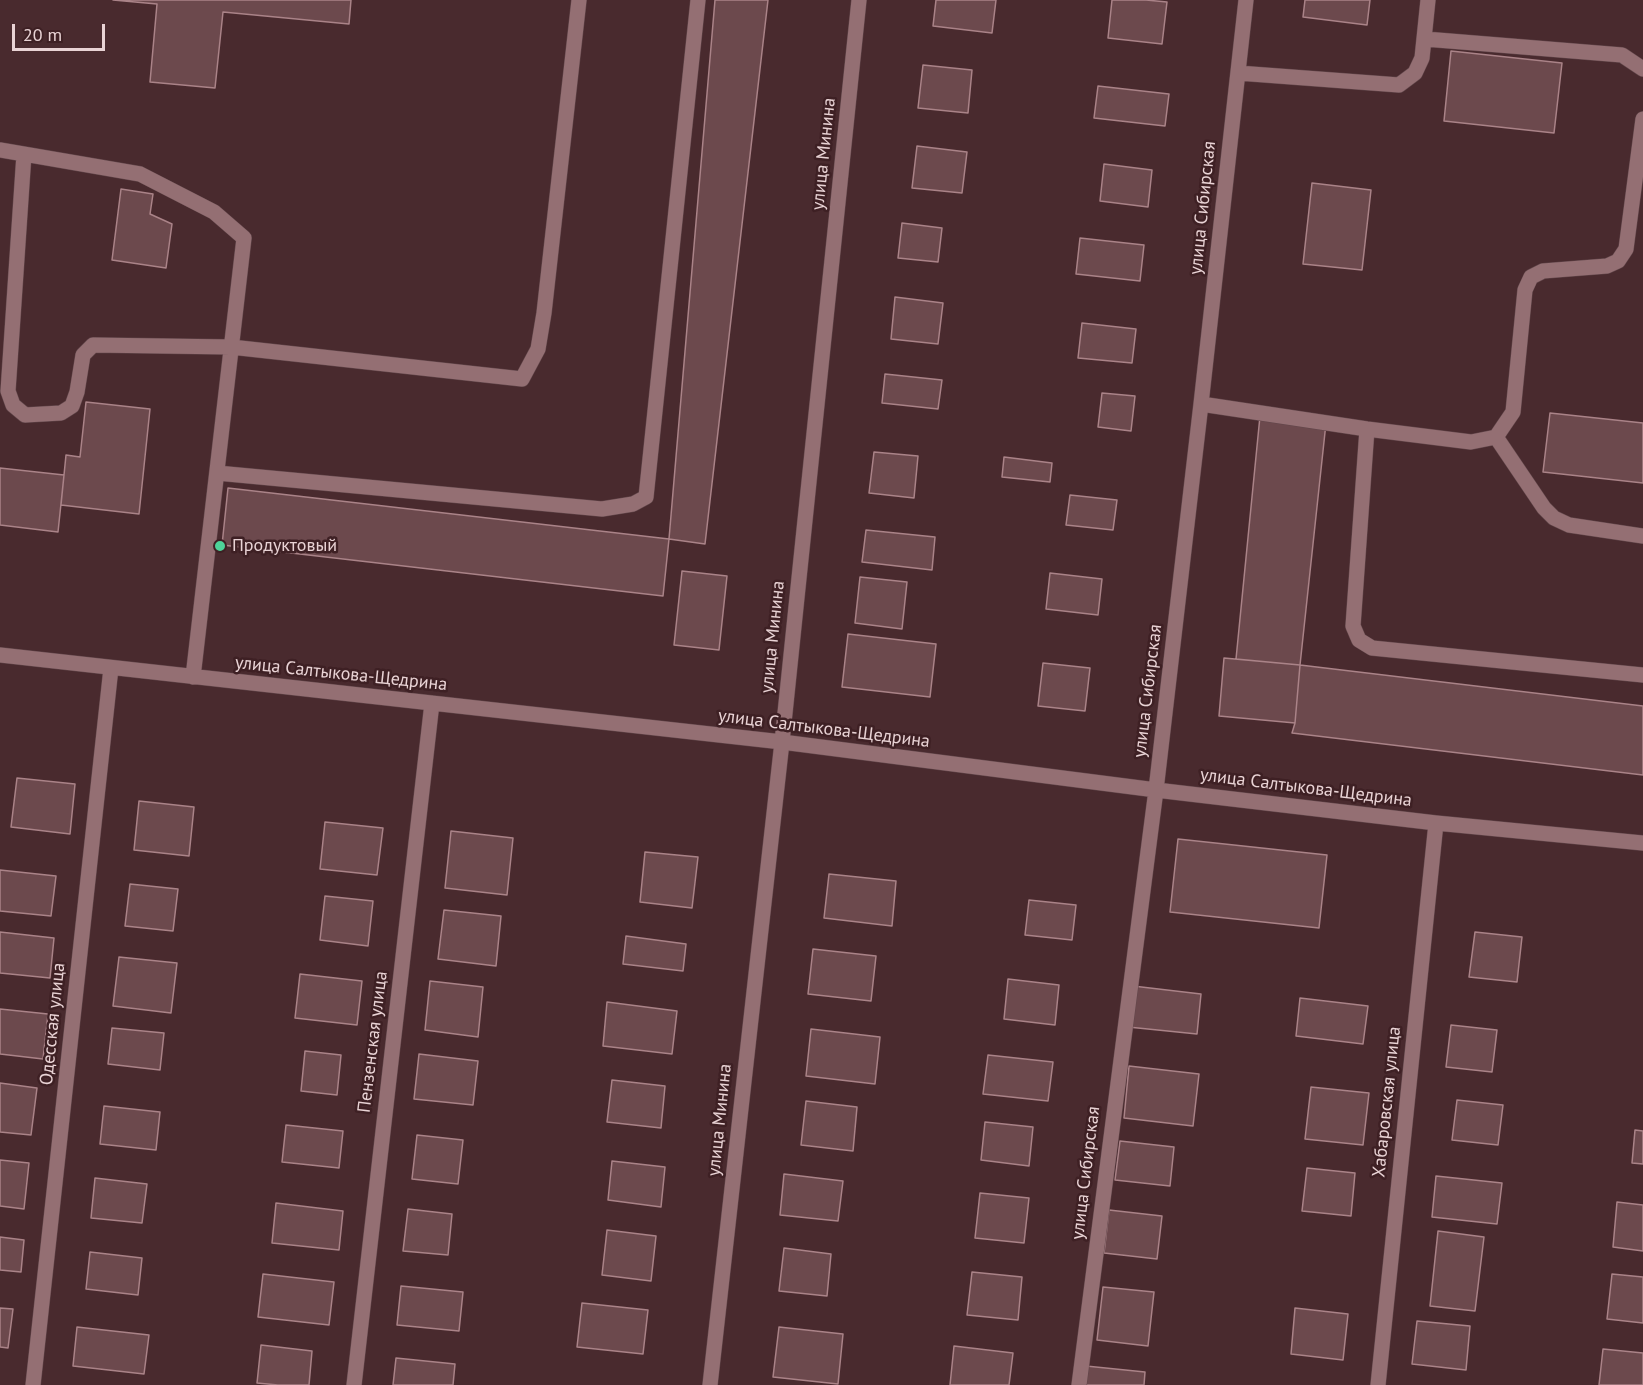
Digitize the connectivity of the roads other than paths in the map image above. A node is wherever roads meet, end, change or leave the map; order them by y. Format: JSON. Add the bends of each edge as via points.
{"nodes":[{"id":1,"x":579,"y":0,"type":"edge"},
{"id":2,"x":698,"y":0,"type":"edge"},
{"id":3,"x":859,"y":0,"type":"edge"},
{"id":4,"x":1246,"y":0,"type":"edge"},
{"id":5,"x":1428,"y":0,"type":"edge"},
{"id":6,"x":1425,"y":39,"type":"junction"},
{"id":7,"x":1643,"y":69,"type":"edge"},
{"id":8,"x":1238,"y":73,"type":"junction"},
{"id":9,"x":1643,"y":119,"type":"edge"},
{"id":10,"x":0,"y":150,"type":"edge"},
{"id":11,"x":24,"y":154,"type":"junction"},
{"id":12,"x":231,"y":347,"type":"junction"},
{"id":13,"x":1202,"y":404,"type":"junction"},
{"id":14,"x":1367,"y":429,"type":"junction"},
{"id":15,"x":1496,"y":437,"type":"junction"},
{"id":16,"x":217,"y":472,"type":"junction"},
{"id":17,"x":1643,"y":536,"type":"edge"},
{"id":18,"x":0,"y":656,"type":"edge"},
{"id":19,"x":111,"y":668,"type":"junction"},
{"id":20,"x":1643,"y":675,"type":"edge"},
{"id":21,"x":193,"y":677,"type":"junction"},
{"id":22,"x":432,"y":703,"type":"junction"},
{"id":23,"x":782,"y":742,"type":"junction"},
{"id":24,"x":1156,"y":790,"type":"junction"},
{"id":25,"x":1436,"y":823,"type":"junction"},
{"id":26,"x":1643,"y":843,"type":"edge"},
{"id":27,"x":33,"y":1385,"type":"edge"},
{"id":28,"x":354,"y":1385,"type":"edge"},
{"id":29,"x":710,"y":1385,"type":"edge"},
{"id":30,"x":1078,"y":1385,"type":"edge"},
{"id":31,"x":1378,"y":1385,"type":"edge"}],
"edges":[{"from":1,"to":12,"type":"street","via":[[544,314],[537,349],[522,379]]},
{"from":2,"to":16,"type":"street","via":[[646,497],[633,504],[602,509]]},
{"from":3,"to":23,"type":"street","name":"улица Минина"},
{"from":4,"to":8,"type":"street","name":"улица Сибирская"},
{"from":5,"to":6,"type":"street"},
{"from":6,"to":7,"type":"street","via":[[1622,55]]},
{"from":6,"to":8,"type":"street","via":[[1415,73],[1399,85]]},
{"from":8,"to":13,"type":"street","name":"улица Сибирская"},
{"from":9,"to":15,"type":"street","via":[[1626,249],[1618,261],[1608,266],[1543,271],[1531,277],[1525,290],[1513,412]]},
{"from":10,"to":11,"type":"street"},
{"from":11,"to":12,"type":"street","via":[[140,174],[214,212],[244,238]]},
{"from":11,"to":12,"type":"street","via":[[8,391],[13,405],[25,415],[61,414],[72,406],[83,355],[93,345]]},
{"from":12,"to":16,"type":"street"},
{"from":13,"to":14,"type":"street"},
{"from":13,"to":24,"type":"street","name":"улица Сибирская"},
{"from":14,"to":15,"type":"street","via":[[1471,442]]},
{"from":14,"to":20,"type":"street","via":[[1353,626],[1359,640],[1372,648]]},
{"from":15,"to":17,"type":"street","via":[[1554,518],[1569,525]]},
{"from":16,"to":21,"type":"street"},
{"from":18,"to":19,"type":"street","name":"улица Салтыкова-Щедрина"},
{"from":19,"to":21,"type":"street","name":"улица Салтыкова-Щедрина"},
{"from":19,"to":27,"type":"street","name":"Одесская улица"},
{"from":21,"to":22,"type":"street","name":"улица Салтыкова-Щедрина"},
{"from":22,"to":23,"type":"street","name":"улица Салтыкова-Щедрина"},
{"from":22,"to":28,"type":"street","name":"Пензенская улица"},
{"from":23,"to":24,"type":"street","name":"улица Салтыкова-Щедрина"},
{"from":23,"to":29,"type":"street","name":"улица Минина"},
{"from":24,"to":25,"type":"street","name":"улица Салтыкова-Щедрина"},
{"from":24,"to":30,"type":"street","name":"улица Сибирская"},
{"from":25,"to":26,"type":"street","name":"улица Салтыкова-Щедрина"},
{"from":25,"to":31,"type":"street","name":"Хабаровская улица"}]}
